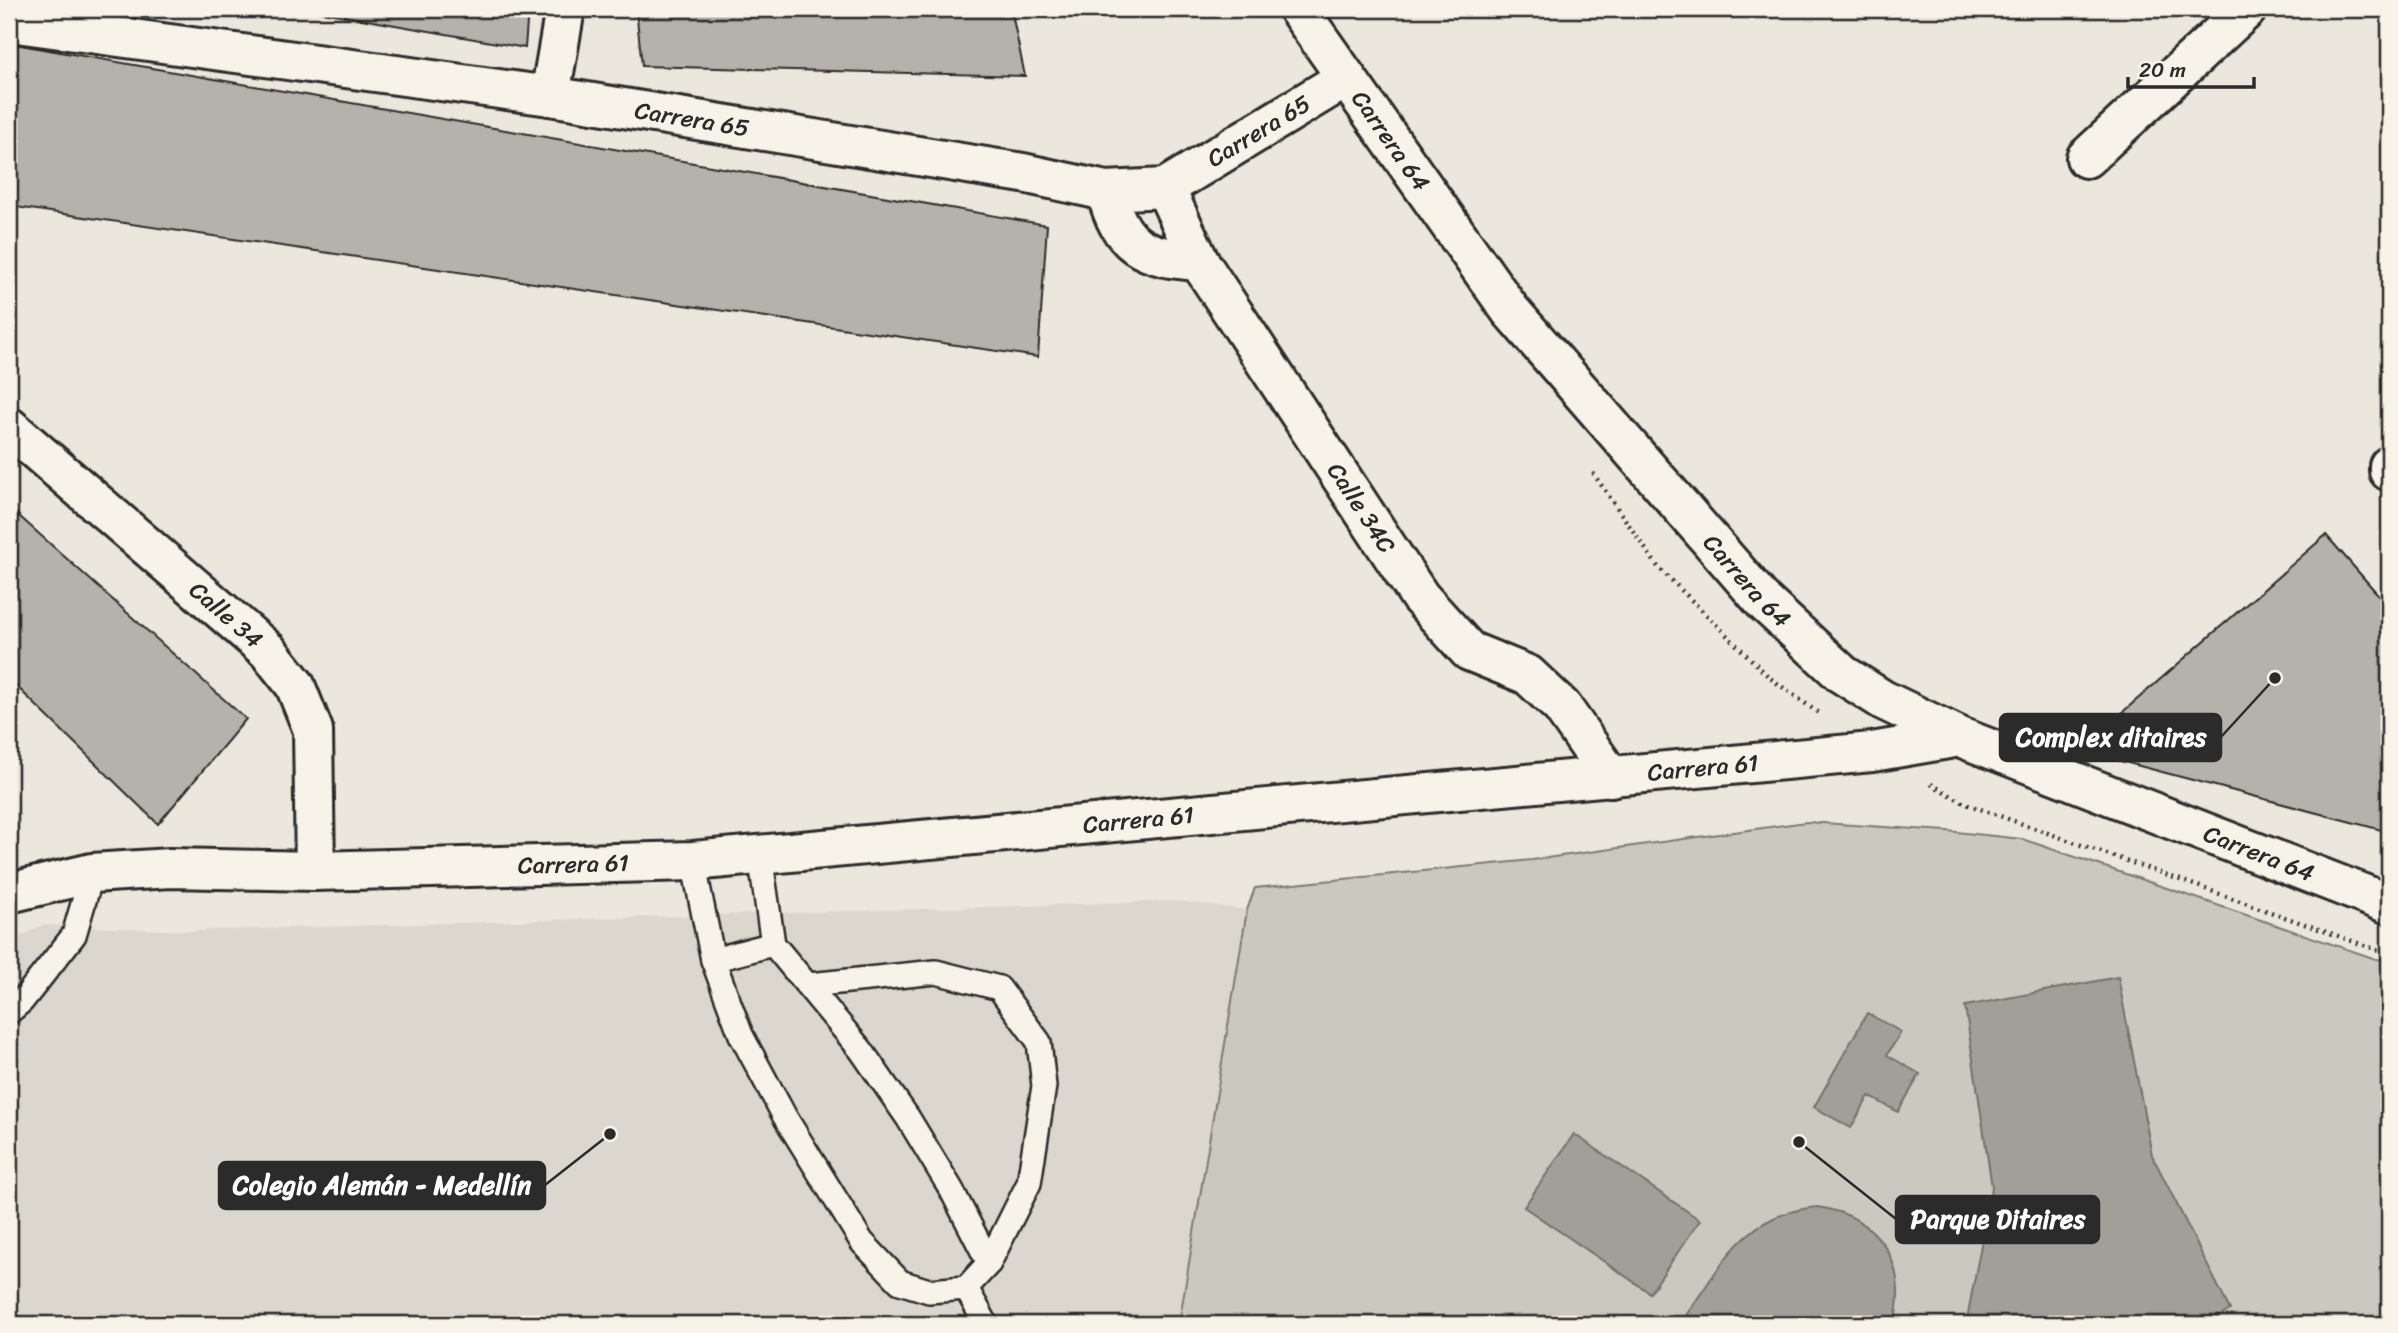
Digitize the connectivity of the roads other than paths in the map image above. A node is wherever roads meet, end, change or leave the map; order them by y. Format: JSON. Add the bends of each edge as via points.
{"nodes":[{"id":1,"x":565,"y":9,"type":"edge"},
{"id":2,"x":1298,"y":9,"type":"edge"},
{"id":3,"x":2247,"y":9,"type":"edge"},
{"id":4,"x":9,"y":22,"type":"edge"},
{"id":5,"x":1346,"y":78,"type":"junction"},
{"id":6,"x":550,"y":96,"type":"junction"},
{"id":7,"x":2086,"y":158,"type":"dead end"},
{"id":8,"x":1165,"y":188,"type":"junction"},
{"id":9,"x":1106,"y":191,"type":"junction"},
{"id":10,"x":1199,"y":261,"type":"junction"},
{"id":11,"x":9,"y":427,"type":"edge"},
{"id":12,"x":1960,"y":737,"type":"junction"},
{"id":13,"x":1611,"y":777,"type":"junction"},
{"id":14,"x":760,"y":855,"type":"junction"},
{"id":15,"x":693,"y":861,"type":"junction"},
{"id":16,"x":316,"y":871,"type":"junction"},
{"id":17,"x":92,"y":873,"type":"junction"},
{"id":18,"x":9,"y":893,"type":"edge"},
{"id":19,"x":2389,"y":904,"type":"edge"},
{"id":20,"x":773,"y":944,"type":"junction"},
{"id":21,"x":713,"y":960,"type":"junction"},
{"id":22,"x":809,"y":985,"type":"junction"},
{"id":23,"x":9,"y":1012,"type":"edge"},
{"id":24,"x":989,"y":1263,"type":"junction"},
{"id":25,"x":965,"y":1288,"type":"junction"},
{"id":26,"x":986,"y":1324,"type":"edge"}],
"edges":[{"from":1,"to":6,"type":"street"},
{"from":2,"to":5,"type":"street","name":"Carrera 64"},
{"from":3,"to":7,"type":"street"},
{"from":4,"to":6,"type":"street","name":"Carrera 65"},
{"from":5,"to":8,"type":"street","name":"Carrera 65"},
{"from":5,"to":12,"type":"street","name":"Carrera 64","via":[[1510,310],[1763,601],[1842,674]]},
{"from":6,"to":9,"type":"street","name":"Carrera 65","via":[[1023,173]]},
{"from":8,"to":9,"type":"street","name":"Carrera 65"},
{"from":8,"to":10,"type":"street","name":"Calle 34C"},
{"from":9,"to":10,"type":"street","via":[[1114,222],[1132,244],[1165,259]]},
{"from":10,"to":13,"type":"street","name":"Calle 34C","via":[[1420,597],[1469,651],[1528,675],[1562,706]]},
{"from":11,"to":16,"type":"street","name":"Calle 34","via":[[268,651],[295,685],[313,730]]},
{"from":12,"to":13,"type":"street","name":"Carrera 61","via":[[1872,752]]},
{"from":12,"to":19,"type":"street","name":"Carrera 64"},
{"from":13,"to":14,"type":"street","name":"Carrera 61"},
{"from":14,"to":15,"type":"street","name":"Carrera 61"},
{"from":14,"to":20,"type":"lane"},
{"from":15,"to":16,"type":"street","name":"Carrera 61"},
{"from":15,"to":21,"type":"lane"},
{"from":16,"to":17,"type":"street","name":"Carrera 61","via":[[170,868]]},
{"from":17,"to":18,"type":"street","name":"Carrera 61"},
{"from":17,"to":23,"type":"lane","via":[[74,935]]},
{"from":20,"to":21,"type":"lane"},
{"from":20,"to":22,"type":"lane"},
{"from":21,"to":25,"type":"lane","via":[[741,1035],[862,1242],[900,1282],[929,1290]]},
{"from":22,"to":24,"type":"lane","via":[[908,1118]]},
{"from":22,"to":24,"type":"lane","via":[[936,972],[999,989],[1039,1042],[1044,1086],[1029,1183]]},
{"from":24,"to":25,"type":"lane"},
{"from":25,"to":26,"type":"lane"}]}
